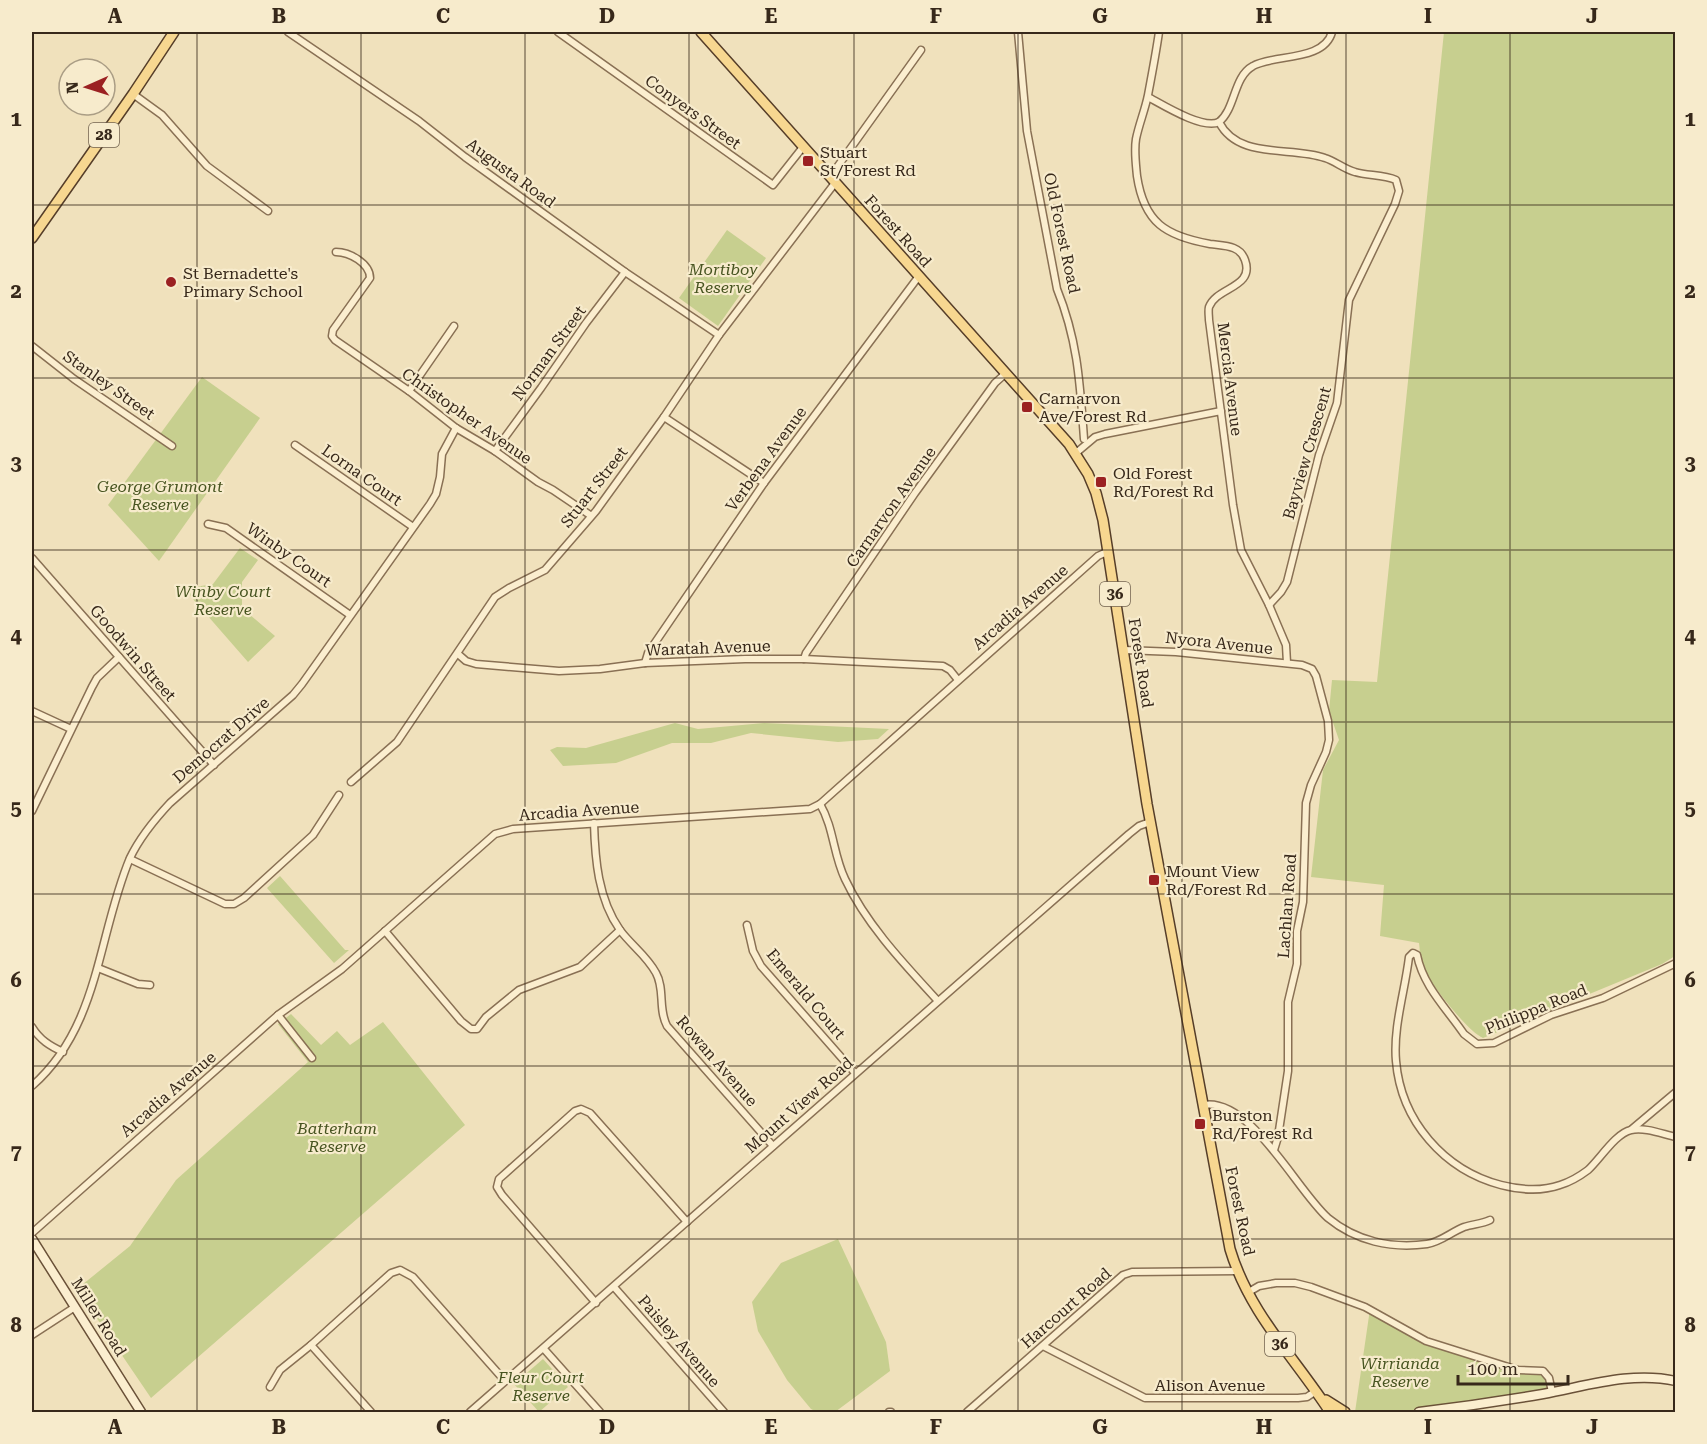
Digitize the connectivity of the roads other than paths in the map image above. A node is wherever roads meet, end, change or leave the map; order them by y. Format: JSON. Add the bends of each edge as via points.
{"nodes":[{"id":1,"x":174,"y":32,"type":"edge"},
{"id":2,"x":288,"y":32,"type":"edge"},
{"id":3,"x":558,"y":32,"type":"edge"},
{"id":4,"x":701,"y":32,"type":"edge"},
{"id":5,"x":1018,"y":32,"type":"edge"},
{"id":6,"x":1159,"y":32,"type":"edge"},
{"id":7,"x":1332,"y":32,"type":"edge"},
{"id":8,"x":921,"y":50,"type":"dead end"},
{"id":9,"x":133,"y":94,"type":"junction"},
{"id":10,"x":1148,"y":97,"type":"junction"},
{"id":11,"x":1219,"y":122,"type":"junction"},
{"id":12,"x":803,"y":147,"type":"junction"},
{"id":13,"x":832,"y":180,"type":"junction"},
{"id":14,"x":268,"y":211,"type":"dead end"},
{"id":15,"x":32,"y":238,"type":"edge"},
{"id":16,"x":336,"y":252,"type":"dead end"},
{"id":17,"x":625,"y":272,"type":"junction"},
{"id":18,"x":919,"y":276,"type":"junction"},
{"id":19,"x":454,"y":326,"type":"dead end"},
{"id":20,"x":719,"y":335,"type":"junction"},
{"id":21,"x":32,"y":346,"type":"edge"},
{"id":22,"x":1005,"y":374,"type":"junction"},
{"id":23,"x":409,"y":391,"type":"junction"},
{"id":24,"x":1221,"y":411,"type":"junction"},
{"id":25,"x":664,"y":417,"type":"junction"},
{"id":26,"x":456,"y":428,"type":"junction"},
{"id":27,"x":1095,"y":437,"type":"junction"},
{"id":28,"x":1084,"y":440,"type":"junction"},
{"id":29,"x":1069,"y":444,"type":"junction"},
{"id":30,"x":295,"y":445,"type":"dead end"},
{"id":31,"x":172,"y":446,"type":"dead end"},
{"id":32,"x":495,"y":451,"type":"junction"},
{"id":33,"x":1076,"y":453,"type":"junction"},
{"id":34,"x":764,"y":483,"type":"junction"},
{"id":35,"x":590,"y":515,"type":"junction"},
{"id":36,"x":208,"y":524,"type":"dead end"},
{"id":37,"x":413,"y":527,"type":"junction"},
{"id":38,"x":1109,"y":551,"type":"junction"},
{"id":39,"x":32,"y":558,"type":"edge"},
{"id":40,"x":1269,"y":604,"type":"junction"},
{"id":41,"x":350,"y":615,"type":"junction"},
{"id":42,"x":1124,"y":650,"type":"junction"},
{"id":43,"x":458,"y":654,"type":"junction"},
{"id":44,"x":119,"y":657,"type":"junction"},
{"id":45,"x":804,"y":659,"type":"junction"},
{"id":46,"x":645,"y":663,"type":"junction"},
{"id":47,"x":1287,"y":663,"type":"junction"},
{"id":48,"x":1312,"y":669,"type":"joint"},
{"id":49,"x":958,"y":680,"type":"junction"},
{"id":50,"x":32,"y":711,"type":"edge"},
{"id":51,"x":71,"y":729,"type":"junction"},
{"id":52,"x":214,"y":765,"type":"junction"},
{"id":53,"x":351,"y":782,"type":"dead end"},
{"id":54,"x":339,"y":795,"type":"dead end"},
{"id":55,"x":820,"y":804,"type":"junction"},
{"id":56,"x":32,"y":811,"type":"edge"},
{"id":57,"x":1150,"y":822,"type":"junction"},
{"id":58,"x":594,"y":823,"type":"junction"},
{"id":59,"x":130,"y":859,"type":"junction"},
{"id":60,"x":747,"y":925,"type":"dead end"},
{"id":61,"x":620,"y":930,"type":"junction"},
{"id":62,"x":385,"y":931,"type":"junction"},
{"id":63,"x":1676,"y":963,"type":"edge"},
{"id":64,"x":98,"y":968,"type":"junction"},
{"id":65,"x":150,"y":985,"type":"dead end"},
{"id":66,"x":938,"y":1001,"type":"junction"},
{"id":67,"x":278,"y":1015,"type":"junction"},
{"id":68,"x":32,"y":1027,"type":"edge"},
{"id":69,"x":63,"y":1052,"type":"junction"},
{"id":70,"x":312,"y":1058,"type":"dead end"},
{"id":71,"x":855,"y":1073,"type":"junction"},
{"id":72,"x":32,"y":1086,"type":"edge"},
{"id":73,"x":1676,"y":1092,"type":"edge"},
{"id":74,"x":1203,"y":1105,"type":"junction"},
{"id":75,"x":1632,"y":1130,"type":"junction"},
{"id":76,"x":1676,"y":1137,"type":"edge"},
{"id":77,"x":773,"y":1146,"type":"junction"},
{"id":78,"x":1274,"y":1150,"type":"junction"},
{"id":79,"x":1490,"y":1220,"type":"dead end"},
{"id":80,"x":687,"y":1222,"type":"junction"},
{"id":81,"x":32,"y":1233,"type":"edge"},
{"id":82,"x":32,"y":1239,"type":"edge"},
{"id":83,"x":1238,"y":1272,"type":"junction"},
{"id":84,"x":614,"y":1287,"type":"junction"},
{"id":85,"x":1247,"y":1293,"type":"junction"},
{"id":86,"x":596,"y":1303,"type":"junction"},
{"id":87,"x":75,"y":1307,"type":"junction"},
{"id":88,"x":32,"y":1335,"type":"edge"},
{"id":89,"x":311,"y":1345,"type":"junction"},
{"id":90,"x":1042,"y":1346,"type":"junction"},
{"id":91,"x":544,"y":1349,"type":"junction"},
{"id":92,"x":1676,"y":1381,"type":"edge"},
{"id":93,"x":505,"y":1382,"type":"junction"},
{"id":94,"x":270,"y":1387,"type":"dead end"},
{"id":95,"x":1317,"y":1392,"type":"junction"},
{"id":96,"x":1552,"y":1392,"type":"junction"},
{"id":97,"x":1470,"y":1409,"type":"edge"},
{"id":98,"x":141,"y":1413,"type":"edge"},
{"id":99,"x":371,"y":1413,"type":"edge"},
{"id":100,"x":470,"y":1413,"type":"edge"},
{"id":101,"x":600,"y":1413,"type":"edge"},
{"id":102,"x":724,"y":1413,"type":"edge"},
{"id":103,"x":968,"y":1413,"type":"edge"},
{"id":104,"x":1330,"y":1413,"type":"edge"},
{"id":105,"x":1345,"y":1413,"type":"edge"},
{"id":106,"x":1419,"y":1413,"type":"edge"}],
"edges":[{"from":1,"to":9,"type":"main road","number":"28"},
{"from":2,"to":17,"type":"street","name":"Augusta Road","via":[[419,121]]},
{"from":3,"to":12,"type":"street","name":"Conyers Street","via":[[774,185]]},
{"from":4,"to":12,"type":"main road","name":"Forest Road","number":"36"},
{"from":5,"to":28,"type":"street","name":"Old Forest Road","via":[[1027,131],[1057,289],[1080,372]]},
{"from":6,"to":10,"type":"street","name":"Mercia Avenue"},
{"from":7,"to":11,"type":"street","via":[[1324,45],[1309,52],[1250,67]]},
{"from":8,"to":13,"type":"street","name":"Stuart Street"},
{"from":9,"to":14,"type":"street","via":[[162,115],[207,166]]},
{"from":9,"to":15,"type":"main road","number":"28"},
{"from":10,"to":11,"type":"street","via":[[1191,118]]},
{"from":10,"to":24,"type":"street","name":"Mercia Avenue","via":[[1135,142],[1143,205],[1152,218],[1172,233],[1231,246],[1245,261],[1247,273],[1241,282],[1212,301],[1208,309]]},
{"from":11,"to":40,"type":"street","name":"Bayview Crescent","via":[[1227,136],[1239,142],[1260,149],[1325,158],[1354,172],[1388,177],[1396,180],[1399,191],[1349,300],[1337,403],[1319,455],[1287,582]]},
{"from":12,"to":13,"type":"main road","name":"Forest Road","number":"36"},
{"from":13,"to":18,"type":"main road","name":"Forest Road","number":"36"},
{"from":13,"to":20,"type":"street","name":"Stuart Street"},
{"from":16,"to":23,"type":"street","name":"Christopher Avenue","via":[[367,266],[370,278],[332,336]]},
{"from":17,"to":20,"type":"street","name":"Augusta Road"},
{"from":17,"to":32,"type":"street","name":"Norman Street"},
{"from":18,"to":22,"type":"main road","name":"Forest Road","number":"36"},
{"from":18,"to":34,"type":"street","name":"Verbena Avenue"},
{"from":19,"to":23,"type":"street"},
{"from":20,"to":25,"type":"street","name":"Stuart Street"},
{"from":21,"to":31,"type":"street","name":"Stanley Street"},
{"from":22,"to":29,"type":"main road","name":"Forest Road","number":"36"},
{"from":22,"to":45,"type":"street","name":"Carnarvon Avenue","via":[[915,493]]},
{"from":23,"to":26,"type":"street","name":"Christopher Avenue"},
{"from":24,"to":27,"type":"street"},
{"from":24,"to":40,"type":"street","name":"Mercia Avenue","via":[[1241,550]]},
{"from":25,"to":34,"type":"street"},
{"from":25,"to":35,"type":"street","name":"Stuart Street"},
{"from":26,"to":32,"type":"street","name":"Christopher Avenue"},
{"from":26,"to":37,"type":"street","name":"Democrat Drive","via":[[442,454],[436,494]]},
{"from":27,"to":28,"type":"street"},
{"from":27,"to":33,"type":"street"},
{"from":28,"to":29,"type":"street"},
{"from":29,"to":33,"type":"main road","name":"Forest Road","number":"36"},
{"from":30,"to":37,"type":"street","name":"Lorna Court"},
{"from":32,"to":35,"type":"street","name":"Christopher Avenue"},
{"from":33,"to":38,"type":"main road","name":"Forest Road","number":"36","via":[[1096,493]]},
{"from":34,"to":46,"type":"street","name":"Verbena Avenue","via":[[648,653]]},
{"from":35,"to":43,"type":"street","name":"Stuart Street","via":[[545,570],[495,597]]},
{"from":36,"to":41,"type":"street","name":"Winby Court","via":[[226,528]]},
{"from":37,"to":41,"type":"street","name":"Democrat Drive"},
{"from":38,"to":42,"type":"main road","name":"Forest Road","number":"36"},
{"from":38,"to":49,"type":"street","name":"Arcadia Avenue","via":[[1098,556]]},
{"from":39,"to":44,"type":"street","name":"Goodwin Street"},
{"from":40,"to":47,"type":"street","name":"Mercia Avenue","via":[[1286,645]]},
{"from":41,"to":52,"type":"street","name":"Democrat Drive","via":[[293,695]]},
{"from":42,"to":47,"type":"street","name":"Nyora Avenue"},
{"from":42,"to":57,"type":"main road","name":"Forest Road","number":"36"},
{"from":43,"to":46,"type":"street","name":"Waratah Avenue","via":[[476,664],[559,671]]},
{"from":43,"to":53,"type":"street","name":"Stuart Street","via":[[397,742]]},
{"from":44,"to":51,"type":"street","via":[[97,678]]},
{"from":44,"to":52,"type":"street","name":"Goodwin Street"},
{"from":45,"to":46,"type":"street","name":"Waratah Avenue"},
{"from":45,"to":49,"type":"street","name":"Waratah Avenue","via":[[943,666]]},
{"from":47,"to":48,"type":"street","name":"Nyora Avenue"},
{"from":48,"to":78,"type":"street","name":"Lachlan Road","via":[[1328,722],[1329,740],[1306,803],[1303,902],[1296,931],[1297,964],[1288,1002],[1288,1071]]},
{"from":49,"to":55,"type":"street","name":"Arcadia Avenue"},
{"from":50,"to":51,"type":"street"},
{"from":51,"to":56,"type":"street"},
{"from":52,"to":59,"type":"street","name":"Democrat Drive","via":[[159,814]]},
{"from":54,"to":59,"type":"street","via":[[305,844],[234,904],[225,904]]},
{"from":55,"to":58,"type":"street","name":"Arcadia Avenue","via":[[810,809]]},
{"from":55,"to":66,"type":"street","via":[[828,818],[834,851],[845,879],[872,924]]},
{"from":57,"to":66,"type":"street","name":"Mount View Road","via":[[1129,834]]},
{"from":57,"to":74,"type":"main road","name":"Forest Road","number":"36"},
{"from":58,"to":61,"type":"street","name":"Rowan Avenue","via":[[598,878]]},
{"from":58,"to":62,"type":"street","name":"Arcadia Avenue","via":[[495,834]]},
{"from":59,"to":64,"type":"street","name":"Democrat Drive"},
{"from":60,"to":71,"type":"street","name":"Emerald Court","via":[[761,966]]},
{"from":61,"to":62,"type":"street","via":[[580,967],[519,990],[477,1029],[461,1021]]},
{"from":61,"to":77,"type":"street","name":"Rowan Avenue","via":[[655,972],[668,1026]]},
{"from":62,"to":67,"type":"street","name":"Arcadia Avenue"},
{"from":63,"to":75,"type":"street","name":"Philippa Road","via":[[1603,998],[1566,1009],[1500,1041],[1482,1045],[1464,1034],[1429,985],[1418,955],[1413,953],[1409,957],[1396,1038],[1399,1080],[1417,1124],[1450,1161],[1494,1183],[1541,1190],[1576,1178],[1619,1135]]},
{"from":64,"to":65,"type":"street"},
{"from":64,"to":69,"type":"street","name":"Democrat Drive","via":[[79,1024]]},
{"from":66,"to":71,"type":"street","name":"Mount View Road"},
{"from":67,"to":70,"type":"street"},
{"from":67,"to":81,"type":"street","name":"Arcadia Avenue"},
{"from":68,"to":69,"type":"street","via":[[37,1036]]},
{"from":69,"to":72,"type":"street","name":"Democrat Drive"},
{"from":71,"to":77,"type":"street","name":"Mount View Road"},
{"from":73,"to":75,"type":"street"},
{"from":74,"to":78,"type":"street","via":[[1216,1104],[1232,1110]]},
{"from":74,"to":83,"type":"main road","name":"Forest Road","number":"36","via":[[1230,1249]]},
{"from":75,"to":76,"type":"street"},
{"from":77,"to":80,"type":"street","name":"Mount View Road"},
{"from":78,"to":79,"type":"street","via":[[1326,1216],[1376,1243],[1427,1244]]},
{"from":80,"to":84,"type":"street","name":"Mount View Road"},
{"from":80,"to":86,"type":"street","via":[[590,1113],[581,1109],[499,1179],[501,1195]]},
{"from":82,"to":87,"type":"main road","name":"Miller Road"},
{"from":83,"to":85,"type":"main road","name":"Forest Road","number":"36"},
{"from":83,"to":90,"type":"street","name":"Harcourt Road","via":[[1128,1273]]},
{"from":84,"to":86,"type":"street","name":"Mount View Road"},
{"from":84,"to":102,"type":"street","name":"Paisley Avenue"},
{"from":85,"to":95,"type":"main road","name":"Forest Road","number":"36"},
{"from":85,"to":96,"type":"street","via":[[1264,1284],[1282,1282],[1332,1293],[1370,1309],[1426,1341],[1521,1371],[1543,1371]]},
{"from":86,"to":91,"type":"street","name":"Mount View Road"},
{"from":87,"to":88,"type":"street"},
{"from":87,"to":98,"type":"main road","name":"Miller Road"},
{"from":89,"to":93,"type":"street","via":[[391,1273],[400,1270],[413,1277]]},
{"from":89,"to":94,"type":"street","via":[[280,1370]]},
{"from":89,"to":99,"type":"street"},
{"from":90,"to":95,"type":"street","name":"Alison Avenue","via":[[1145,1398],[1298,1398]]},
{"from":90,"to":103,"type":"street","name":"Harcourt Road"},
{"from":91,"to":93,"type":"street","name":"Mount View Road"},
{"from":91,"to":101,"type":"street"},
{"from":92,"to":96,"type":"main road","via":[[1633,1377]]},
{"from":93,"to":100,"type":"street","name":"Mount View Road"},
{"from":95,"to":104,"type":"main road","name":"Forest Road","number":"36"},
{"from":95,"to":105,"type":"main road","name":"Forest Road","number":"36"},
{"from":96,"to":97,"type":"main road"},
{"from":97,"to":106,"type":"main road"}]}
